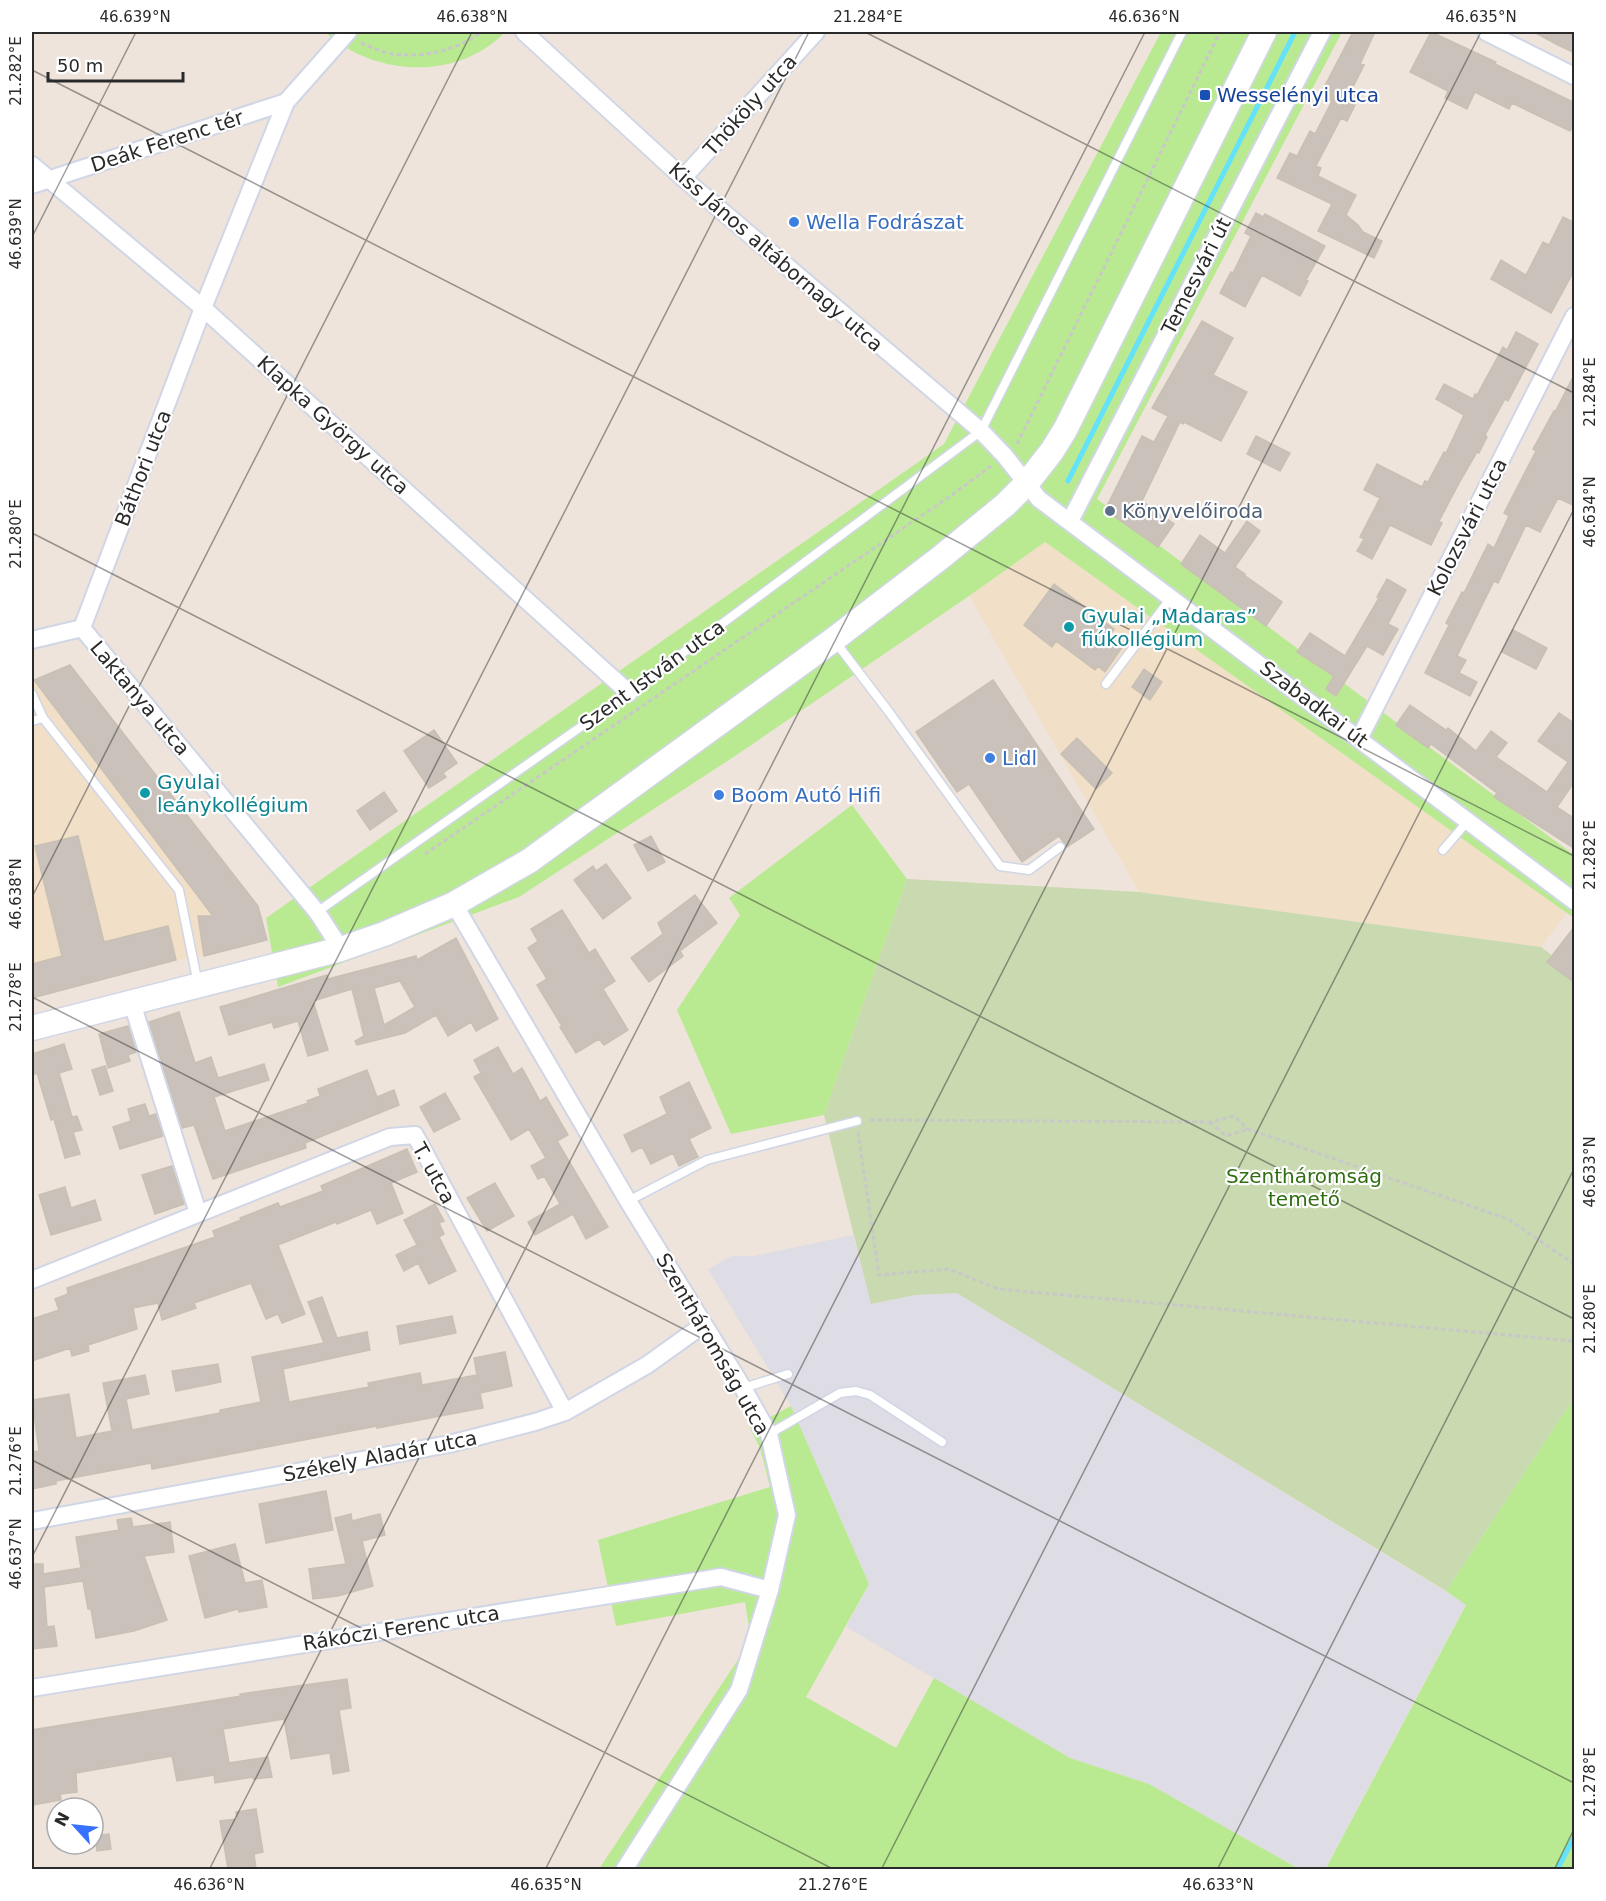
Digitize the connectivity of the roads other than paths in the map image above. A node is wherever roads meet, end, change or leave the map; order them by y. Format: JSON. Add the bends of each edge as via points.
{"nodes":[{"id":1,"x":524,"y":32,"type":"edge"},
{"id":2,"x":816,"y":32,"type":"edge"},
{"id":3,"x":1182,"y":32,"type":"edge"},
{"id":4,"x":1264,"y":32,"type":"edge"},
{"id":5,"x":1322,"y":32,"type":"edge"},
{"id":6,"x":1486,"y":32,"type":"edge"},
{"id":7,"x":346,"y":33,"type":"edge"},
{"id":8,"x":1575,"y":76,"type":"edge"},
{"id":9,"x":286,"y":102,"type":"junction"},
{"id":10,"x":32,"y":165,"type":"edge"},
{"id":11,"x":683,"y":178,"type":"junction"},
{"id":12,"x":49,"y":180,"type":"junction"},
{"id":13,"x":32,"y":184,"type":"edge"},
{"id":14,"x":203,"y":308,"type":"junction"},
{"id":15,"x":1575,"y":316,"type":"edge"},
{"id":16,"x":981,"y":431,"type":"junction"},
{"id":17,"x":1027,"y":483,"type":"junction"},
{"id":18,"x":1070,"y":521,"type":"junction"},
{"id":19,"x":1171,"y":598,"type":"junction"},
{"id":20,"x":82,"y":628,"type":"junction"},
{"id":21,"x":32,"y":640,"type":"edge"},
{"id":22,"x":833,"y":640,"type":"junction"},
{"id":23,"x":1106,"y":684,"type":"dead end"},
{"id":24,"x":629,"y":693,"type":"junction"},
{"id":25,"x":32,"y":694,"type":"edge"},
{"id":26,"x":43,"y":718,"type":"junction"},
{"id":27,"x":32,"y":721,"type":"edge"},
{"id":28,"x":1359,"y":739,"type":"junction"},
{"id":29,"x":1467,"y":822,"type":"junction"},
{"id":30,"x":1060,"y":847,"type":"dead end"},
{"id":31,"x":1443,"y":850,"type":"dead end"},
{"id":32,"x":1575,"y":901,"type":"edge"},
{"id":33,"x":454,"y":904,"type":"junction"},
{"id":34,"x":317,"y":912,"type":"junction"},
{"id":35,"x":341,"y":949,"type":"junction"},
{"id":36,"x":198,"y":985,"type":"junction"},
{"id":37,"x":132,"y":1003,"type":"junction"},
{"id":38,"x":32,"y":1028,"type":"edge"},
{"id":39,"x":857,"y":1121,"type":"road end"},
{"id":40,"x":628,"y":1201,"type":"junction"},
{"id":41,"x":198,"y":1213,"type":"junction"},
{"id":42,"x":32,"y":1280,"type":"edge"},
{"id":43,"x":703,"y":1325,"type":"junction"},
{"id":44,"x":788,"y":1374,"type":"dead end"},
{"id":45,"x":743,"y":1388,"type":"junction"},
{"id":46,"x":565,"y":1412,"type":"junction"},
{"id":47,"x":769,"y":1434,"type":"junction"},
{"id":48,"x":942,"y":1442,"type":"dead end"},
{"id":49,"x":32,"y":1521,"type":"edge"},
{"id":50,"x":770,"y":1590,"type":"junction"},
{"id":51,"x":32,"y":1688,"type":"edge"},
{"id":52,"x":624,"y":1869,"type":"edge"}],
"edges":[{"from":1,"to":11,"type":"street","name":"Kiss János altábornagy utca"},
{"from":2,"to":11,"type":"street","name":"Thököly utca"},
{"from":3,"to":16,"type":"lane"},
{"from":4,"to":17,"type":"street","via":[[1065,430]]},
{"from":5,"to":18,"type":"street","name":"Temesvári út"},
{"from":6,"to":8,"type":"street"},
{"from":7,"to":9,"type":"street","name":"Deák Ferenc tér"},
{"from":9,"to":12,"type":"street","name":"Deák Ferenc tér"},
{"from":9,"to":14,"type":"street","name":"Deák Ferenc tér"},
{"from":10,"to":12,"type":"street","name":"Klapka György utca"},
{"from":11,"to":16,"type":"street","name":"Kiss János altábornagy utca"},
{"from":12,"to":13,"type":"street","name":"Deák Ferenc tér"},
{"from":12,"to":14,"type":"street","name":"Klapka György utca"},
{"from":14,"to":20,"type":"street","name":"Báthori utca"},
{"from":14,"to":24,"type":"street","name":"Klapka György utca"},
{"from":15,"to":28,"type":"street","name":"Kolozsvári utca"},
{"from":16,"to":17,"type":"street","name":"Kiss János altábornagy utca"},
{"from":16,"to":24,"type":"lane","name":"Szent István utca"},
{"from":17,"to":18,"type":"street","name":"Szabadkai út","via":[[1040,499]]},
{"from":17,"to":22,"type":"street","via":[[940,558]]},
{"from":18,"to":19,"type":"street","name":"Szabadkai út"},
{"from":19,"to":23,"type":"lane"},
{"from":19,"to":28,"type":"street","name":"Szabadkai út"},
{"from":20,"to":21,"type":"street","name":"Laktanya utca"},
{"from":20,"to":34,"type":"street","name":"Laktanya utca"},
{"from":22,"to":30,"type":"lane","via":[[890,712],[999,866],[1029,870]]},
{"from":22,"to":33,"type":"street","via":[[528,861]]},
{"from":24,"to":34,"type":"lane","name":"Szent István utca"},
{"from":25,"to":26,"type":"lane"},
{"from":26,"to":27,"type":"lane"},
{"from":26,"to":36,"type":"lane","via":[[179,890]]},
{"from":28,"to":29,"type":"street","name":"Szabadkai út"},
{"from":29,"to":31,"type":"lane"},
{"from":29,"to":32,"type":"street","name":"Szabadkai út"},
{"from":33,"to":35,"type":"street"},
{"from":33,"to":40,"type":"street","name":"Szentháromság utca"},
{"from":34,"to":35,"type":"street","name":"Laktanya utca"},
{"from":35,"to":36,"type":"street"},
{"from":36,"to":37,"type":"street"},
{"from":37,"to":38,"type":"street"},
{"from":37,"to":41,"type":"street"},
{"from":39,"to":40,"type":"lane","via":[[707,1160]]},
{"from":40,"to":43,"type":"street","name":"Szentháromság utca"},
{"from":41,"to":42,"type":"street","name":"T. utca"},
{"from":41,"to":46,"type":"street","name":"T. utca","via":[[390,1137],[415,1135]]},
{"from":43,"to":45,"type":"street","name":"Szentháromság utca"},
{"from":43,"to":46,"type":"street","name":"Székely Aladár utca","via":[[647,1365]]},
{"from":44,"to":45,"type":"lane"},
{"from":45,"to":47,"type":"street","name":"Szentháromság utca"},
{"from":46,"to":49,"type":"street","name":"Székely Aladár utca","via":[[449,1444]]},
{"from":47,"to":48,"type":"lane","via":[[840,1393],[856,1391],[870,1395]]},
{"from":47,"to":50,"type":"street","name":"Szentháromság utca","via":[[787,1515]]},
{"from":50,"to":51,"type":"street","name":"Rákóczi Ferenc utca","via":[[721,1577]]},
{"from":50,"to":52,"type":"street","name":"Szentháromság utca","via":[[739,1690]]}]}
